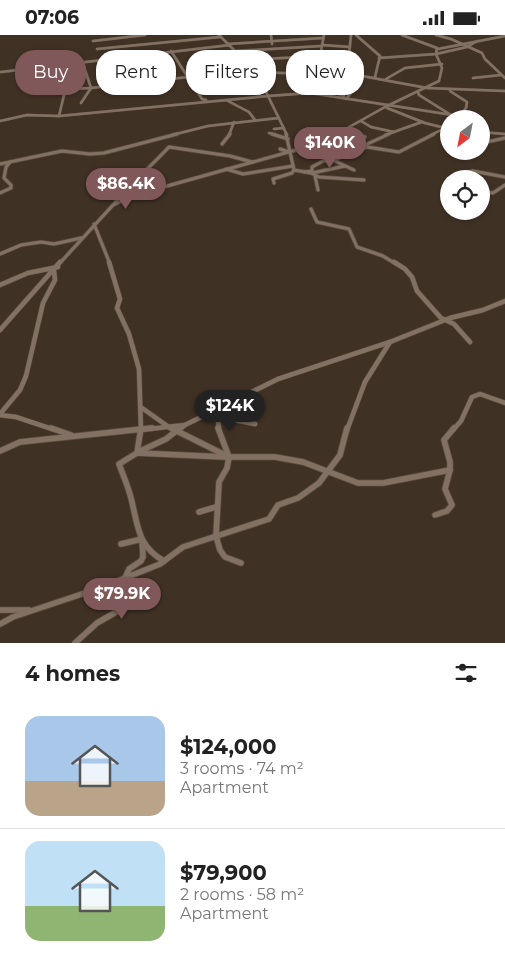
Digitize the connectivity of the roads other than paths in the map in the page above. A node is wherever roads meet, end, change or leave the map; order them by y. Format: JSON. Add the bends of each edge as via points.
{"nodes":[{"id":1,"x":145,"y":35,"type":"edge"},
{"id":2,"x":271,"y":35,"type":"edge"},
{"id":3,"x":299,"y":35,"type":"edge"},
{"id":4,"x":351,"y":35,"type":"edge"},
{"id":5,"x":356,"y":35,"type":"edge"},
{"id":6,"x":402,"y":35,"type":"edge"},
{"id":7,"x":436,"y":35,"type":"edge"},
{"id":8,"x":219,"y":36,"type":"edge"},
{"id":9,"x":324,"y":36,"type":"edge"},
{"id":10,"x":505,"y":36,"type":"edge"},
{"id":11,"x":301,"y":39,"type":"junction"},
{"id":12,"x":93,"y":41,"type":"dead end"},
{"id":13,"x":272,"y":41,"type":"junction"},
{"id":14,"x":477,"y":41,"type":"junction"},
{"id":15,"x":460,"y":43,"type":"junction"},
{"id":16,"x":152,"y":44,"type":"junction"},
{"id":17,"x":229,"y":45,"type":"junction"},
{"id":18,"x":322,"y":45,"type":"junction"},
{"id":19,"x":350,"y":47,"type":"junction"},
{"id":20,"x":468,"y":47,"type":"junction"},
{"id":21,"x":273,"y":48,"type":"junction"},
{"id":22,"x":437,"y":48,"type":"junction"},
{"id":23,"x":97,"y":49,"type":"dead end"},
{"id":24,"x":156,"y":50,"type":"edge"},
{"id":25,"x":176,"y":50,"type":"edge"},
{"id":26,"x":234,"y":50,"type":"edge"},
{"id":27,"x":248,"y":50,"type":"edge"},
{"id":28,"x":322,"y":50,"type":"edge"},
{"id":29,"x":350,"y":50,"type":"edge"},
{"id":30,"x":446,"y":51,"type":"junction"},
{"id":31,"x":436,"y":54,"type":"junction"},
{"id":32,"x":379,"y":58,"type":"junction"},
{"id":33,"x":176,"y":59,"type":"edge"},
{"id":34,"x":442,"y":64,"type":"junction"},
{"id":35,"x":15,"y":70,"type":"edge"},
{"id":36,"x":1,"y":72,"type":"edge"},
{"id":37,"x":86,"y":73,"type":"edge"},
{"id":38,"x":186,"y":74,"type":"edge"},
{"id":39,"x":501,"y":75,"type":"junction"},
{"id":40,"x":364,"y":76,"type":"edge"},
{"id":41,"x":186,"y":77,"type":"edge"},
{"id":42,"x":375,"y":77,"type":"junction"},
{"id":43,"x":473,"y":78,"type":"dead end"},
{"id":44,"x":505,"y":78,"type":"edge"},
{"id":45,"x":386,"y":79,"type":"junction"},
{"id":46,"x":86,"y":88,"type":"edge"},
{"id":47,"x":91,"y":88,"type":"junction"},
{"id":48,"x":427,"y":88,"type":"junction"},
{"id":49,"x":449,"y":90,"type":"junction"},
{"id":50,"x":505,"y":91,"type":"edge"},
{"id":51,"x":418,"y":92,"type":"junction"},
{"id":52,"x":64,"y":95,"type":"edge"},
{"id":53,"x":199,"y":95,"type":"edge"},
{"id":54,"x":268,"y":95,"type":"joint"},
{"id":55,"x":326,"y":95,"type":"edge"},
{"id":56,"x":340,"y":95,"type":"edge"},
{"id":57,"x":349,"y":95,"type":"edge"},
{"id":58,"x":347,"y":98,"type":"junction"},
{"id":59,"x":225,"y":100,"type":"junction"},
{"id":60,"x":209,"y":101,"type":"junction"},
{"id":61,"x":81,"y":103,"type":"dead end"},
{"id":62,"x":387,"y":106,"type":"junction"},
{"id":63,"x":443,"y":110,"type":"edge"},
{"id":64,"x":465,"y":110,"type":"edge"},
{"id":65,"x":440,"y":114,"type":"edge"},
{"id":66,"x":58,"y":116,"type":"junction"},
{"id":67,"x":279,"y":118,"type":"junction"},
{"id":68,"x":255,"y":120,"type":"junction"},
{"id":69,"x":0,"y":121,"type":"edge"},
{"id":70,"x":361,"y":121,"type":"junction"},
{"id":71,"x":234,"y":122,"type":"junction"},
{"id":72,"x":422,"y":122,"type":"junction"},
{"id":73,"x":440,"y":127,"type":"edge"},
{"id":74,"x":284,"y":128,"type":"junction"},
{"id":75,"x":274,"y":129,"type":"dead end"},
{"id":76,"x":347,"y":129,"type":"junction"},
{"id":77,"x":440,"y":132,"type":"edge"},
{"id":78,"x":269,"y":133,"type":"dead end"},
{"id":79,"x":395,"y":133,"type":"junction"},
{"id":80,"x":490,"y":133,"type":"edge"},
{"id":81,"x":505,"y":134,"type":"edge"},
{"id":82,"x":330,"y":138,"type":"junction"},
{"id":83,"x":505,"y":138,"type":"edge"},
{"id":84,"x":288,"y":139,"type":"junction"},
{"id":85,"x":490,"y":141,"type":"edge"},
{"id":86,"x":320,"y":143,"type":"junction"},
{"id":87,"x":222,"y":144,"type":"dead end"},
{"id":88,"x":356,"y":144,"type":"junction"},
{"id":89,"x":364,"y":146,"type":"junction"},
{"id":90,"x":360,"y":148,"type":"junction"},
{"id":91,"x":280,"y":149,"type":"dead end"},
{"id":92,"x":290,"y":152,"type":"junction"},
{"id":93,"x":351,"y":153,"type":"junction"},
{"id":94,"x":342,"y":157,"type":"junction"},
{"id":95,"x":332,"y":160,"type":"junction"},
{"id":96,"x":10,"y":161,"type":"junction"},
{"id":97,"x":253,"y":162,"type":"junction"},
{"id":98,"x":340,"y":163,"type":"junction"},
{"id":99,"x":1,"y":164,"type":"edge"},
{"id":100,"x":345,"y":166,"type":"junction"},
{"id":101,"x":293,"y":168,"type":"junction"},
{"id":102,"x":226,"y":169,"type":"junction"},
{"id":103,"x":354,"y":170,"type":"dead end"},
{"id":104,"x":312,"y":172,"type":"junction"},
{"id":105,"x":490,"y":174,"type":"edge"},
{"id":106,"x":315,"y":177,"type":"junction"},
{"id":107,"x":505,"y":177,"type":"edge"},
{"id":108,"x":364,"y":180,"type":"dead end"},
{"id":109,"x":328,"y":181,"type":"dead end"},
{"id":110,"x":274,"y":183,"type":"dead end"},
{"id":111,"x":505,"y":185,"type":"edge"},
{"id":112,"x":318,"y":190,"type":"dead end"},
{"id":113,"x":0,"y":193,"type":"edge"},
{"id":114,"x":490,"y":193,"type":"edge"},
{"id":115,"x":113,"y":205,"type":"junction"},
{"id":116,"x":311,"y":209,"type":"dead end"},
{"id":117,"x":94,"y":224,"type":"junction"},
{"id":118,"x":82,"y":237,"type":"junction"},
{"id":119,"x":0,"y":255,"type":"edge"},
{"id":120,"x":56,"y":269,"type":"junction"},
{"id":121,"x":0,"y":285,"type":"edge"},
{"id":122,"x":505,"y":301,"type":"edge"},
{"id":123,"x":447,"y":319,"type":"junction"},
{"id":124,"x":440,"y":320,"type":"junction"},
{"id":125,"x":0,"y":331,"type":"edge"},
{"id":126,"x":390,"y":342,"type":"junction"},
{"id":127,"x":470,"y":342,"type":"dead end"},
{"id":128,"x":505,"y":403,"type":"edge"},
{"id":129,"x":142,"y":408,"type":"junction"},
{"id":130,"x":217,"y":410,"type":"junction"},
{"id":131,"x":0,"y":415,"type":"edge"},
{"id":132,"x":218,"y":417,"type":"junction"},
{"id":133,"x":255,"y":424,"type":"dead end"},
{"id":134,"x":186,"y":425,"type":"junction"},
{"id":135,"x":168,"y":427,"type":"junction"},
{"id":136,"x":141,"y":429,"type":"junction"},
{"id":137,"x":177,"y":432,"type":"junction"},
{"id":138,"x":72,"y":435,"type":"junction"},
{"id":139,"x":0,"y":451,"type":"edge"},
{"id":140,"x":137,"y":453,"type":"junction"},
{"id":141,"x":229,"y":457,"type":"junction"},
{"id":142,"x":450,"y":470,"type":"junction"},
{"id":143,"x":326,"y":472,"type":"junction"},
{"id":144,"x":216,"y":507,"type":"junction"},
{"id":145,"x":199,"y":512,"type":"dead end"},
{"id":146,"x":435,"y":515,"type":"dead end"},
{"id":147,"x":216,"y":536,"type":"junction"},
{"id":148,"x":142,"y":539,"type":"junction"},
{"id":149,"x":121,"y":544,"type":"dead end"},
{"id":150,"x":164,"y":561,"type":"junction"},
{"id":151,"x":241,"y":563,"type":"dead end"},
{"id":152,"x":125,"y":578,"type":"junction"},
{"id":153,"x":0,"y":610,"type":"edge"},
{"id":154,"x":33,"y":610,"type":"junction"},
{"id":155,"x":0,"y":624,"type":"edge"},
{"id":156,"x":75,"y":643,"type":"edge"}],
"edges":[{"from":1,"to":12,"type":"street"},
{"from":2,"to":13,"type":"street"},
{"from":3,"to":11,"type":"street"},
{"from":4,"to":19,"type":"street"},
{"from":5,"to":32,"type":"street"},
{"from":6,"to":22,"type":"street"},
{"from":7,"to":15,"type":"street"},
{"from":8,"to":16,"type":"street"},
{"from":8,"to":17,"type":"street"},
{"from":9,"to":11,"type":"street"},
{"from":9,"to":18,"type":"street"},
{"from":10,"to":14,"type":"street"},
{"from":11,"to":13,"type":"street"},
{"from":13,"to":17,"type":"street"},
{"from":13,"to":21,"type":"street"},
{"from":14,"to":15,"type":"street"},
{"from":14,"to":20,"type":"street"},
{"from":15,"to":20,"type":"street"},
{"from":15,"to":22,"type":"street"},
{"from":16,"to":23,"type":"street"},
{"from":16,"to":24,"type":"street"},
{"from":17,"to":25,"type":"street"},
{"from":17,"to":26,"type":"street"},
{"from":18,"to":19,"type":"street"},
{"from":18,"to":21,"type":"street"},
{"from":18,"to":28,"type":"street"},
{"from":19,"to":29,"type":"street"},
{"from":20,"to":30,"type":"street"},
{"from":20,"to":39,"type":"street","via":[[482,53]]},
{"from":21,"to":27,"type":"street"},
{"from":22,"to":30,"type":"street"},
{"from":22,"to":31,"type":"street"},
{"from":30,"to":31,"type":"street"},
{"from":31,"to":32,"type":"street"},
{"from":31,"to":34,"type":"street"},
{"from":32,"to":42,"type":"street"},
{"from":33,"to":38,"type":"street"},
{"from":34,"to":45,"type":"street","via":[[414,66]]},
{"from":34,"to":48,"type":"street","via":[[439,81]]},
{"from":35,"to":36,"type":"street"},
{"from":37,"to":47,"type":"street"},
{"from":39,"to":43,"type":"street"},
{"from":39,"to":44,"type":"street"},
{"from":40,"to":42,"type":"street"},
{"from":41,"to":47,"type":"street"},
{"from":42,"to":45,"type":"street"},
{"from":45,"to":48,"type":"street"},
{"from":46,"to":47,"type":"street"},
{"from":47,"to":61,"type":"street"},
{"from":48,"to":49,"type":"street"},
{"from":48,"to":51,"type":"street"},
{"from":49,"to":50,"type":"street"},
{"from":49,"to":64,"type":"street","via":[[467,102]]},
{"from":51,"to":62,"type":"street"},
{"from":51,"to":63,"type":"street"},
{"from":52,"to":66,"type":"street"},
{"from":53,"to":60,"type":"street"},
{"from":54,"to":59,"type":"street"},
{"from":54,"to":67,"type":"street"},
{"from":55,"to":58,"type":"street"},
{"from":56,"to":58,"type":"street"},
{"from":57,"to":58,"type":"street"},
{"from":58,"to":62,"type":"street"},
{"from":59,"to":60,"type":"street"},
{"from":59,"to":68,"type":"street","via":[[249,112]]},
{"from":60,"to":66,"type":"street"},
{"from":62,"to":65,"type":"street"},
{"from":62,"to":70,"type":"street"},
{"from":62,"to":72,"type":"street"},
{"from":66,"to":69,"type":"street","via":[[27,115]]},
{"from":67,"to":68,"type":"street"},
{"from":67,"to":74,"type":"street"},
{"from":68,"to":71,"type":"street"},
{"from":70,"to":76,"type":"street"},
{"from":70,"to":79,"type":"street"},
{"from":71,"to":87,"type":"street","via":[[231,133]]},
{"from":71,"to":96,"type":"street","via":[[104,153],[62,151]]},
{"from":72,"to":73,"type":"street"},
{"from":72,"to":79,"type":"street"},
{"from":74,"to":75,"type":"street"},
{"from":74,"to":84,"type":"street"},
{"from":76,"to":82,"type":"street"},
{"from":76,"to":88,"type":"street","via":[[365,137]]},
{"from":77,"to":90,"type":"street","via":[[399,152]]},
{"from":78,"to":84,"type":"street"},
{"from":79,"to":89,"type":"street"},
{"from":80,"to":81,"type":"street"},
{"from":82,"to":86,"type":"street"},
{"from":82,"to":88,"type":"street"},
{"from":83,"to":85,"type":"street"},
{"from":84,"to":92,"type":"street"},
{"from":86,"to":92,"type":"street"},
{"from":86,"to":93,"type":"street"},
{"from":88,"to":89,"type":"street"},
{"from":89,"to":90,"type":"street"},
{"from":90,"to":93,"type":"street"},
{"from":91,"to":92,"type":"street"},
{"from":92,"to":97,"type":"street"},
{"from":92,"to":101,"type":"street"},
{"from":93,"to":94,"type":"street"},
{"from":94,"to":95,"type":"street"},
{"from":94,"to":98,"type":"street"},
{"from":95,"to":98,"type":"street"},
{"from":95,"to":104,"type":"street","via":[[314,165]]},
{"from":96,"to":99,"type":"street"},
{"from":96,"to":113,"type":"street","via":[[4,178],[12,185]]},
{"from":97,"to":102,"type":"street"},
{"from":97,"to":115,"type":"street","via":[[230,155],[169,147]]},
{"from":98,"to":100,"type":"street"},
{"from":100,"to":103,"type":"street"},
{"from":100,"to":104,"type":"street"},
{"from":101,"to":102,"type":"street","via":[[243,174]]},
{"from":101,"to":104,"type":"street"},
{"from":101,"to":110,"type":"street","via":[[292,173],[273,179]]},
{"from":102,"to":115,"type":"street","via":[[135,195]]},
{"from":104,"to":106,"type":"street"},
{"from":105,"to":107,"type":"street"},
{"from":106,"to":108,"type":"street"},
{"from":106,"to":109,"type":"street"},
{"from":106,"to":112,"type":"street"},
{"from":111,"to":114,"type":"street"},
{"from":115,"to":117,"type":"street"},
{"from":116,"to":124,"type":"street","via":[[316,222],[349,229],[357,247],[406,269],[417,291]]},
{"from":117,"to":118,"type":"street"},
{"from":117,"to":129,"type":"street","via":[[105,247],[120,299],[117,308],[139,369]]},
{"from":118,"to":119,"type":"street","via":[[54,244],[21,245]]},
{"from":118,"to":120,"type":"street"},
{"from":120,"to":121,"type":"street","via":[[45,267]]},
{"from":120,"to":125,"type":"street"},
{"from":120,"to":131,"type":"street","via":[[55,280],[43,303],[26,377]]},
{"from":122,"to":123,"type":"street"},
{"from":123,"to":124,"type":"street"},
{"from":123,"to":127,"type":"street"},
{"from":124,"to":126,"type":"street"},
{"from":126,"to":130,"type":"street","via":[[278,379]]},
{"from":126,"to":143,"type":"street","via":[[365,382],[351,415],[340,455]]},
{"from":128,"to":142,"type":"street","via":[[480,395],[472,397],[461,421],[444,440]]},
{"from":129,"to":135,"type":"street"},
{"from":129,"to":136,"type":"street"},
{"from":130,"to":132,"type":"street"},
{"from":130,"to":134,"type":"street"},
{"from":131,"to":138,"type":"street"},
{"from":132,"to":133,"type":"street"},
{"from":132,"to":141,"type":"street","via":[[218,428]]},
{"from":134,"to":135,"type":"street"},
{"from":134,"to":137,"type":"street"},
{"from":135,"to":136,"type":"street"},
{"from":135,"to":137,"type":"street"},
{"from":136,"to":138,"type":"street"},
{"from":136,"to":140,"type":"street"},
{"from":137,"to":140,"type":"street"},
{"from":137,"to":141,"type":"street"},
{"from":138,"to":139,"type":"street","via":[[20,441]]},
{"from":140,"to":141,"type":"street"},
{"from":140,"to":148,"type":"street","via":[[119,464]]},
{"from":141,"to":143,"type":"street","via":[[275,457],[303,462]]},
{"from":141,"to":144,"type":"street","via":[[219,482]]},
{"from":142,"to":143,"type":"street","via":[[384,483],[358,483]]},
{"from":142,"to":146,"type":"street","via":[[445,489],[452,505],[447,511]]},
{"from":143,"to":147,"type":"street","via":[[319,483],[298,498],[278,505],[269,519]]},
{"from":144,"to":145,"type":"street"},
{"from":144,"to":147,"type":"street"},
{"from":147,"to":150,"type":"street","via":[[183,547]]},
{"from":147,"to":151,"type":"street","via":[[225,557]]},
{"from":148,"to":149,"type":"street"},
{"from":148,"to":150,"type":"street","via":[[150,553]]},
{"from":148,"to":152,"type":"street","via":[[143,557],[128,569]]},
{"from":150,"to":152,"type":"street"},
{"from":152,"to":154,"type":"street"},
{"from":152,"to":156,"type":"street","via":[[127,589],[123,608],[94,623]]},
{"from":153,"to":154,"type":"street"},
{"from":154,"to":155,"type":"street"}]}
